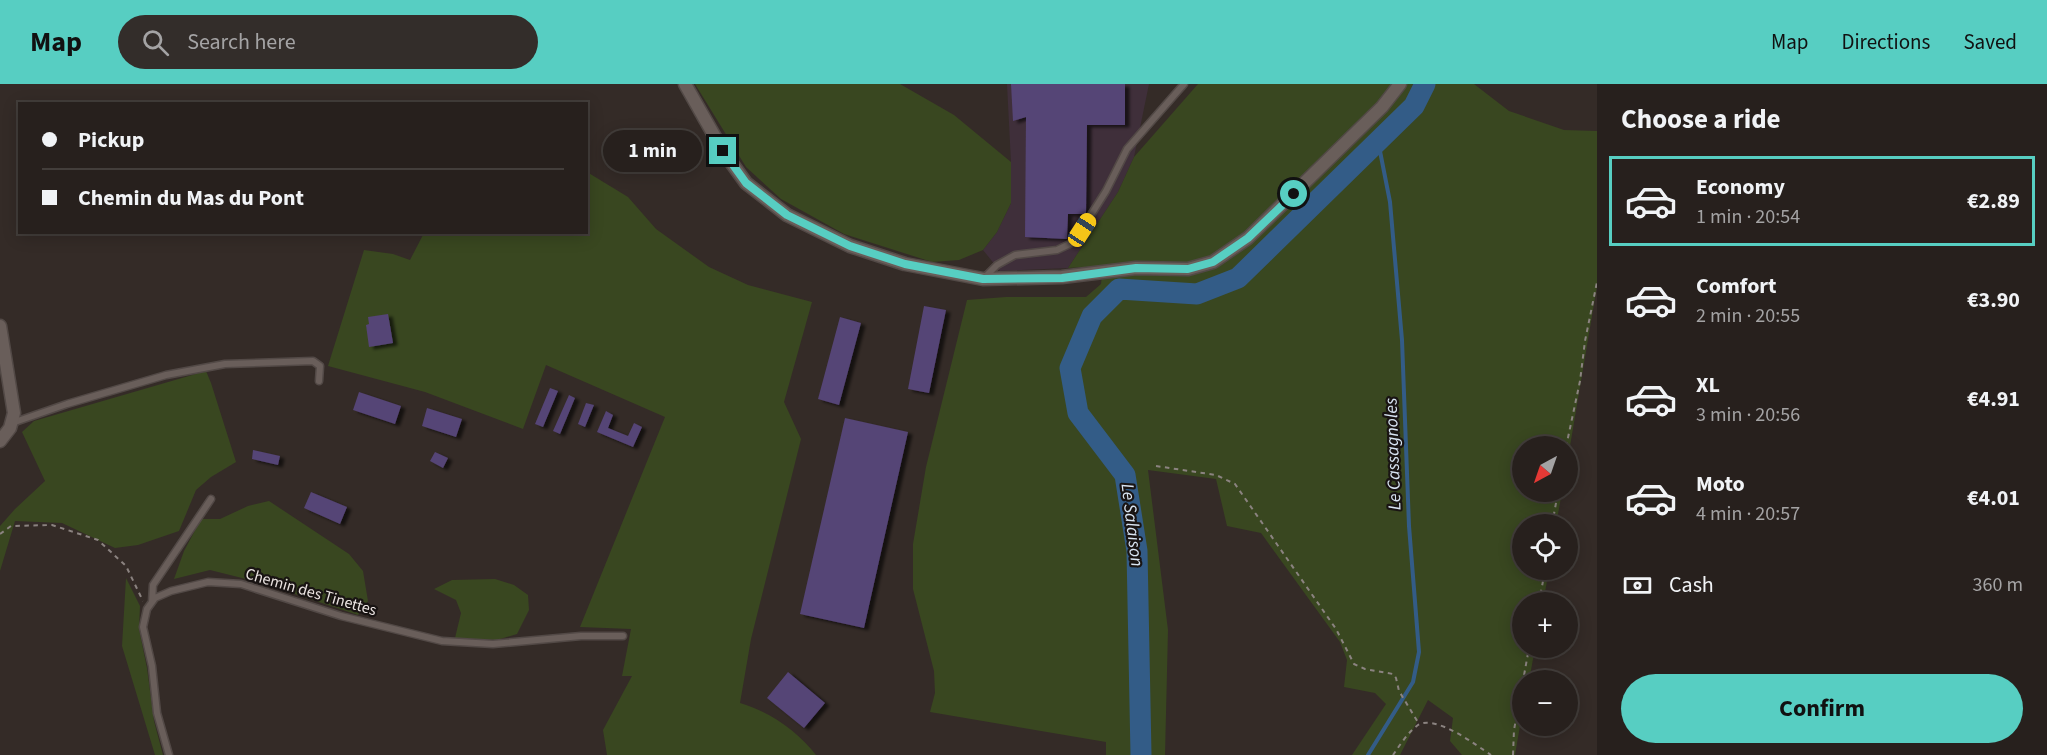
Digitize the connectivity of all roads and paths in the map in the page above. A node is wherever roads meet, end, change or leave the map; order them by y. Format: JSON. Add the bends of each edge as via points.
{"nodes":[{"id":1,"x":685,"y":84,"type":"edge"},
{"id":2,"x":1184,"y":84,"type":"edge"},
{"id":3,"x":1400,"y":84,"type":"edge"},
{"id":4,"x":983,"y":279,"type":"junction"},
{"id":5,"x":1597,"y":282,"type":"edge"},
{"id":6,"x":0,"y":326,"type":"edge"},
{"id":7,"x":319,"y":381,"type":"dead end"},
{"id":8,"x":11,"y":424,"type":"junction"},
{"id":9,"x":1568,"y":436,"type":"edge"},
{"id":10,"x":0,"y":441,"type":"edge"},
{"id":11,"x":1155,"y":466,"type":"dead end"},
{"id":12,"x":211,"y":499,"type":"dead end"},
{"id":13,"x":0,"y":534,"type":"edge"},
{"id":14,"x":152,"y":603,"type":"junction"},
{"id":15,"x":147,"y":609,"type":"junction"},
{"id":16,"x":623,"y":636,"type":"dead end"},
{"id":17,"x":1527,"y":658,"type":"edge"},
{"id":18,"x":1419,"y":724,"type":"junction"},
{"id":19,"x":169,"y":755,"type":"edge"},
{"id":20,"x":1393,"y":755,"type":"edge"},
{"id":21,"x":1491,"y":755,"type":"edge"},
{"id":22,"x":1513,"y":755,"type":"edge"}],
"edges":[{"from":1,"to":4,"type":"street","via":[[746,183],[787,215],[850,246],[905,264]]},
{"from":2,"to":4,"type":"lane","via":[[1127,149],[1074,242],[1057,250],[1015,255]]},
{"from":3,"to":4,"type":"street","via":[[1382,107],[1248,238],[1213,262],[1188,269],[1136,268],[1062,278]]},
{"from":5,"to":9,"type":"path"},
{"from":6,"to":8,"type":"street","via":[[14,413]]},
{"from":7,"to":8,"type":"lane","via":[[320,366],[313,361],[225,364],[166,375]]},
{"from":8,"to":10,"type":"street"},
{"from":11,"to":18,"type":"path","via":[[1216,475],[1235,484],[1336,629],[1354,664],[1393,674]]},
{"from":12,"to":14,"type":"lane","via":[[153,585]]},
{"from":13,"to":15,"type":"path","via":[[11,526],[52,525],[98,540],[126,566]]},
{"from":14,"to":15,"type":"lane","name":"Chemin des Tinettes"},
{"from":14,"to":16,"type":"lane","name":"Chemin des Tinettes","via":[[171,591],[208,582],[241,584],[341,616],[442,640],[493,644]]},
{"from":15,"to":19,"type":"lane","via":[[143,627]]},
{"from":17,"to":22,"type":"path"},
{"from":18,"to":20,"type":"path"},
{"from":18,"to":21,"type":"path","via":[[1431,723],[1454,732]]}]}
